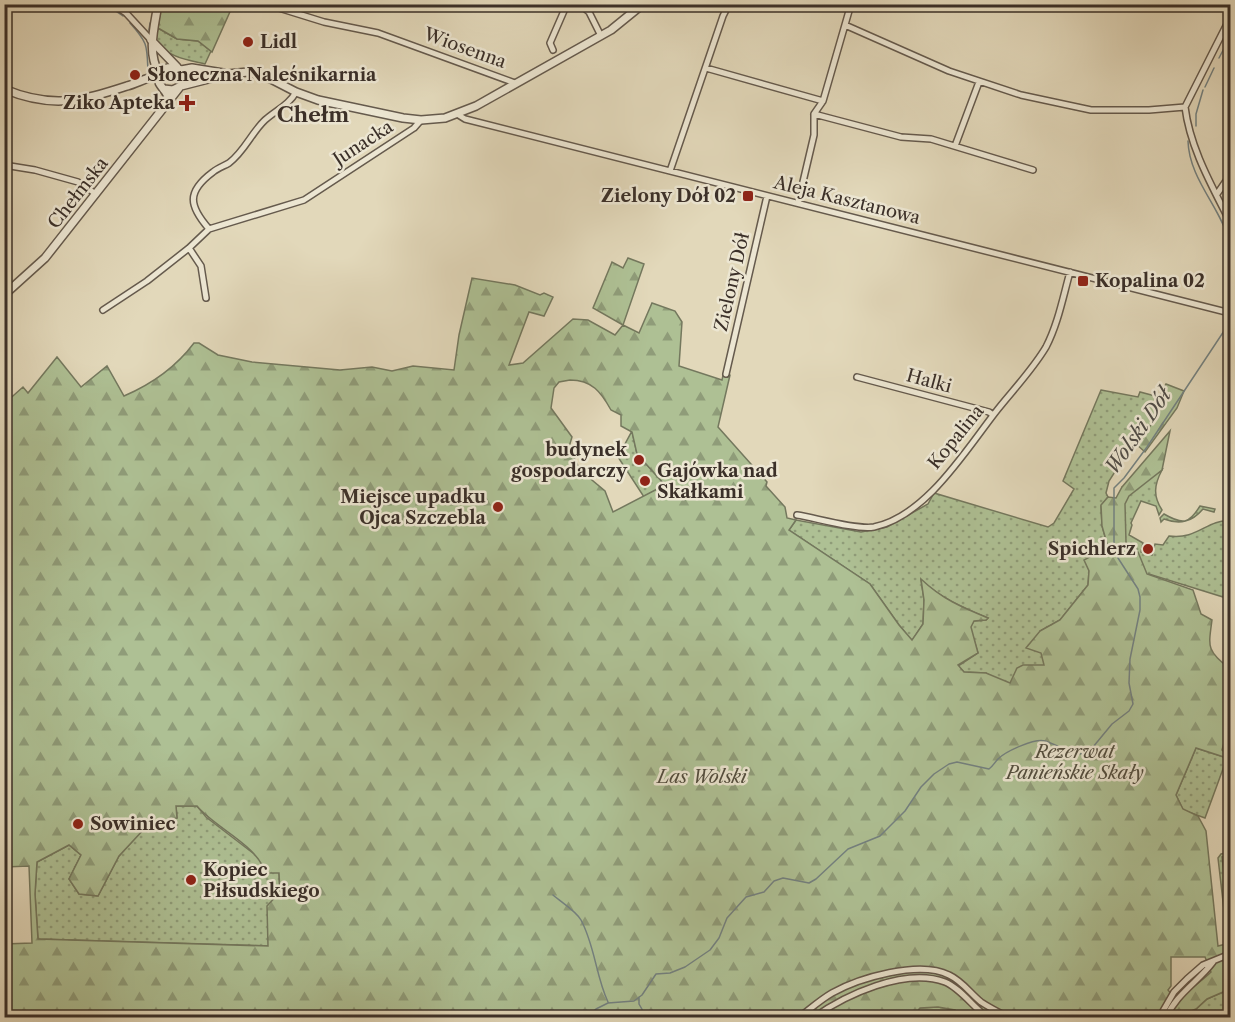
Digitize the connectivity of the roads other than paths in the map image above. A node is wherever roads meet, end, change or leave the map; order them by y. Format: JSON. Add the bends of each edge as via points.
{"nodes":[{"id":1,"x":112,"y":4,"type":"edge"},
{"id":2,"x":158,"y":4,"type":"edge"},
{"id":3,"x":266,"y":4,"type":"edge"},
{"id":4,"x":567,"y":4,"type":"edge"},
{"id":5,"x":579,"y":4,"type":"edge"},
{"id":6,"x":596,"y":4,"type":"edge"},
{"id":7,"x":643,"y":4,"type":"edge"},
{"id":8,"x":729,"y":4,"type":"edge"},
{"id":9,"x":851,"y":4,"type":"edge"},
{"id":10,"x":589,"y":12,"type":"junction"},
{"id":11,"x":1230,"y":18,"type":"edge"},
{"id":12,"x":845,"y":26,"type":"junction"},
{"id":13,"x":601,"y":36,"type":"junction"},
{"id":14,"x":151,"y":40,"type":"junction"},
{"id":15,"x":554,"y":50,"type":"dead end"},
{"id":16,"x":706,"y":68,"type":"junction"},
{"id":17,"x":179,"y":69,"type":"junction"},
{"id":18,"x":228,"y":74,"type":"junction"},
{"id":19,"x":160,"y":81,"type":"junction"},
{"id":20,"x":979,"y":82,"type":"junction"},
{"id":21,"x":515,"y":83,"type":"junction"},
{"id":22,"x":180,"y":87,"type":"junction"},
{"id":23,"x":4,"y":90,"type":"edge"},
{"id":24,"x":296,"y":92,"type":"junction"},
{"id":25,"x":823,"y":101,"type":"junction"},
{"id":26,"x":168,"y":104,"type":"junction"},
{"id":27,"x":1185,"y":106,"type":"junction"},
{"id":28,"x":457,"y":114,"type":"junction"},
{"id":29,"x":814,"y":114,"type":"junction"},
{"id":30,"x":421,"y":120,"type":"junction"},
{"id":31,"x":955,"y":146,"type":"junction"},
{"id":32,"x":4,"y":165,"type":"edge"},
{"id":33,"x":1033,"y":170,"type":"dead end"},
{"id":34,"x":670,"y":171,"type":"junction"},
{"id":35,"x":1230,"y":175,"type":"edge"},
{"id":36,"x":1217,"y":194,"type":"junction"},
{"id":37,"x":96,"y":195,"type":"junction"},
{"id":38,"x":767,"y":196,"type":"junction"},
{"id":39,"x":798,"y":203,"type":"junction"},
{"id":40,"x":1230,"y":222,"type":"edge"},
{"id":41,"x":209,"y":230,"type":"junction"},
{"id":42,"x":189,"y":248,"type":"junction"},
{"id":43,"x":1070,"y":272,"type":"junction"},
{"id":44,"x":4,"y":295,"type":"edge"},
{"id":45,"x":206,"y":298,"type":"dead end"},
{"id":46,"x":102,"y":310,"type":"dead end"},
{"id":47,"x":1230,"y":313,"type":"edge"},
{"id":48,"x":726,"y":374,"type":"dead end"},
{"id":49,"x":856,"y":377,"type":"dead end"},
{"id":50,"x":993,"y":415,"type":"junction"},
{"id":51,"x":797,"y":515,"type":"dead end"},
{"id":52,"x":1230,"y":954,"type":"edge"},
{"id":53,"x":1213,"y":962,"type":"junction"},
{"id":54,"x":798,"y":1017,"type":"edge"},
{"id":55,"x":813,"y":1017,"type":"edge"},
{"id":56,"x":988,"y":1017,"type":"edge"},
{"id":57,"x":1010,"y":1017,"type":"edge"},
{"id":58,"x":1159,"y":1017,"type":"edge"},
{"id":59,"x":1166,"y":1017,"type":"edge"}],
"edges":[{"from":1,"to":14,"type":"street"},
{"from":2,"to":14,"type":"street"},
{"from":3,"to":21,"type":"street","name":"Wiosenna","via":[[378,33]]},
{"from":4,"to":15,"type":"street","via":[[550,43]]},
{"from":5,"to":10,"type":"street"},
{"from":6,"to":10,"type":"street"},
{"from":7,"to":13,"type":"street"},
{"from":8,"to":16,"type":"street"},
{"from":9,"to":12,"type":"street"},
{"from":10,"to":13,"type":"street"},
{"from":11,"to":27,"type":"street"},
{"from":12,"to":20,"type":"street"},
{"from":12,"to":25,"type":"street"},
{"from":13,"to":21,"type":"street"},
{"from":14,"to":17,"type":"street"},
{"from":14,"to":19,"type":"street"},
{"from":16,"to":25,"type":"street"},
{"from":16,"to":34,"type":"street"},
{"from":17,"to":18,"type":"street"},
{"from":17,"to":19,"type":"street","via":[[166,68]]},
{"from":17,"to":22,"type":"street","via":[[184,77]]},
{"from":18,"to":22,"type":"street"},
{"from":18,"to":24,"type":"street","via":[[254,73]]},
{"from":19,"to":22,"type":"street","via":[[170,91]]},
{"from":19,"to":23,"type":"street","via":[[70,102],[31,98]]},
{"from":19,"to":26,"type":"street","via":[[168,94]]},
{"from":20,"to":27,"type":"street","via":[[1091,110]]},
{"from":20,"to":31,"type":"street"},
{"from":21,"to":28,"type":"street"},
{"from":22,"to":26,"type":"street","name":"Chełmska"},
{"from":24,"to":30,"type":"street"},
{"from":24,"to":41,"type":"street","via":[[266,119],[230,162],[198,185],[194,206]]},
{"from":25,"to":29,"type":"street"},
{"from":26,"to":37,"type":"street","name":"Chełmska"},
{"from":27,"to":36,"type":"street","via":[[1197,153]]},
{"from":28,"to":30,"type":"street"},
{"from":28,"to":34,"type":"street","name":"Aleja Kasztanowa"},
{"from":29,"to":31,"type":"street","via":[[901,137],[932,139]]},
{"from":29,"to":39,"type":"street","via":[[814,135]]},
{"from":30,"to":41,"type":"street","name":"Junacka","via":[[304,200]]},
{"from":31,"to":33,"type":"street"},
{"from":32,"to":37,"type":"street","via":[[78,182]]},
{"from":34,"to":38,"type":"street","name":"Aleja Kasztanowa"},
{"from":35,"to":36,"type":"street"},
{"from":36,"to":40,"type":"street"},
{"from":37,"to":44,"type":"street","name":"Chełmska","via":[[45,258]]},
{"from":38,"to":39,"type":"street","name":"Aleja Kasztanowa"},
{"from":38,"to":48,"type":"street","name":"Zielony Dół"},
{"from":39,"to":43,"type":"street","name":"Aleja Kasztanowa"},
{"from":41,"to":42,"type":"street","name":"Junacka"},
{"from":42,"to":45,"type":"street","via":[[201,266]]},
{"from":42,"to":46,"type":"street","name":"Junacka"},
{"from":43,"to":47,"type":"street","name":"Aleja Kasztanowa"},
{"from":43,"to":50,"type":"street","name":"Kopalina","via":[[1046,346]]},
{"from":49,"to":50,"type":"street","name":"Halki"},
{"from":50,"to":51,"type":"street","name":"Kopalina","via":[[956,464],[904,514],[873,527]]},
{"from":52,"to":53,"type":"street"},
{"from":53,"to":58,"type":"street","via":[[1203,965],[1180,985]]},
{"from":53,"to":59,"type":"street","via":[[1176,999]]},
{"from":54,"to":57,"type":"street","via":[[840,990],[907,970],[948,974],[982,1002]]},
{"from":55,"to":56,"type":"street","via":[[845,998],[907,978],[946,983]]}]}
